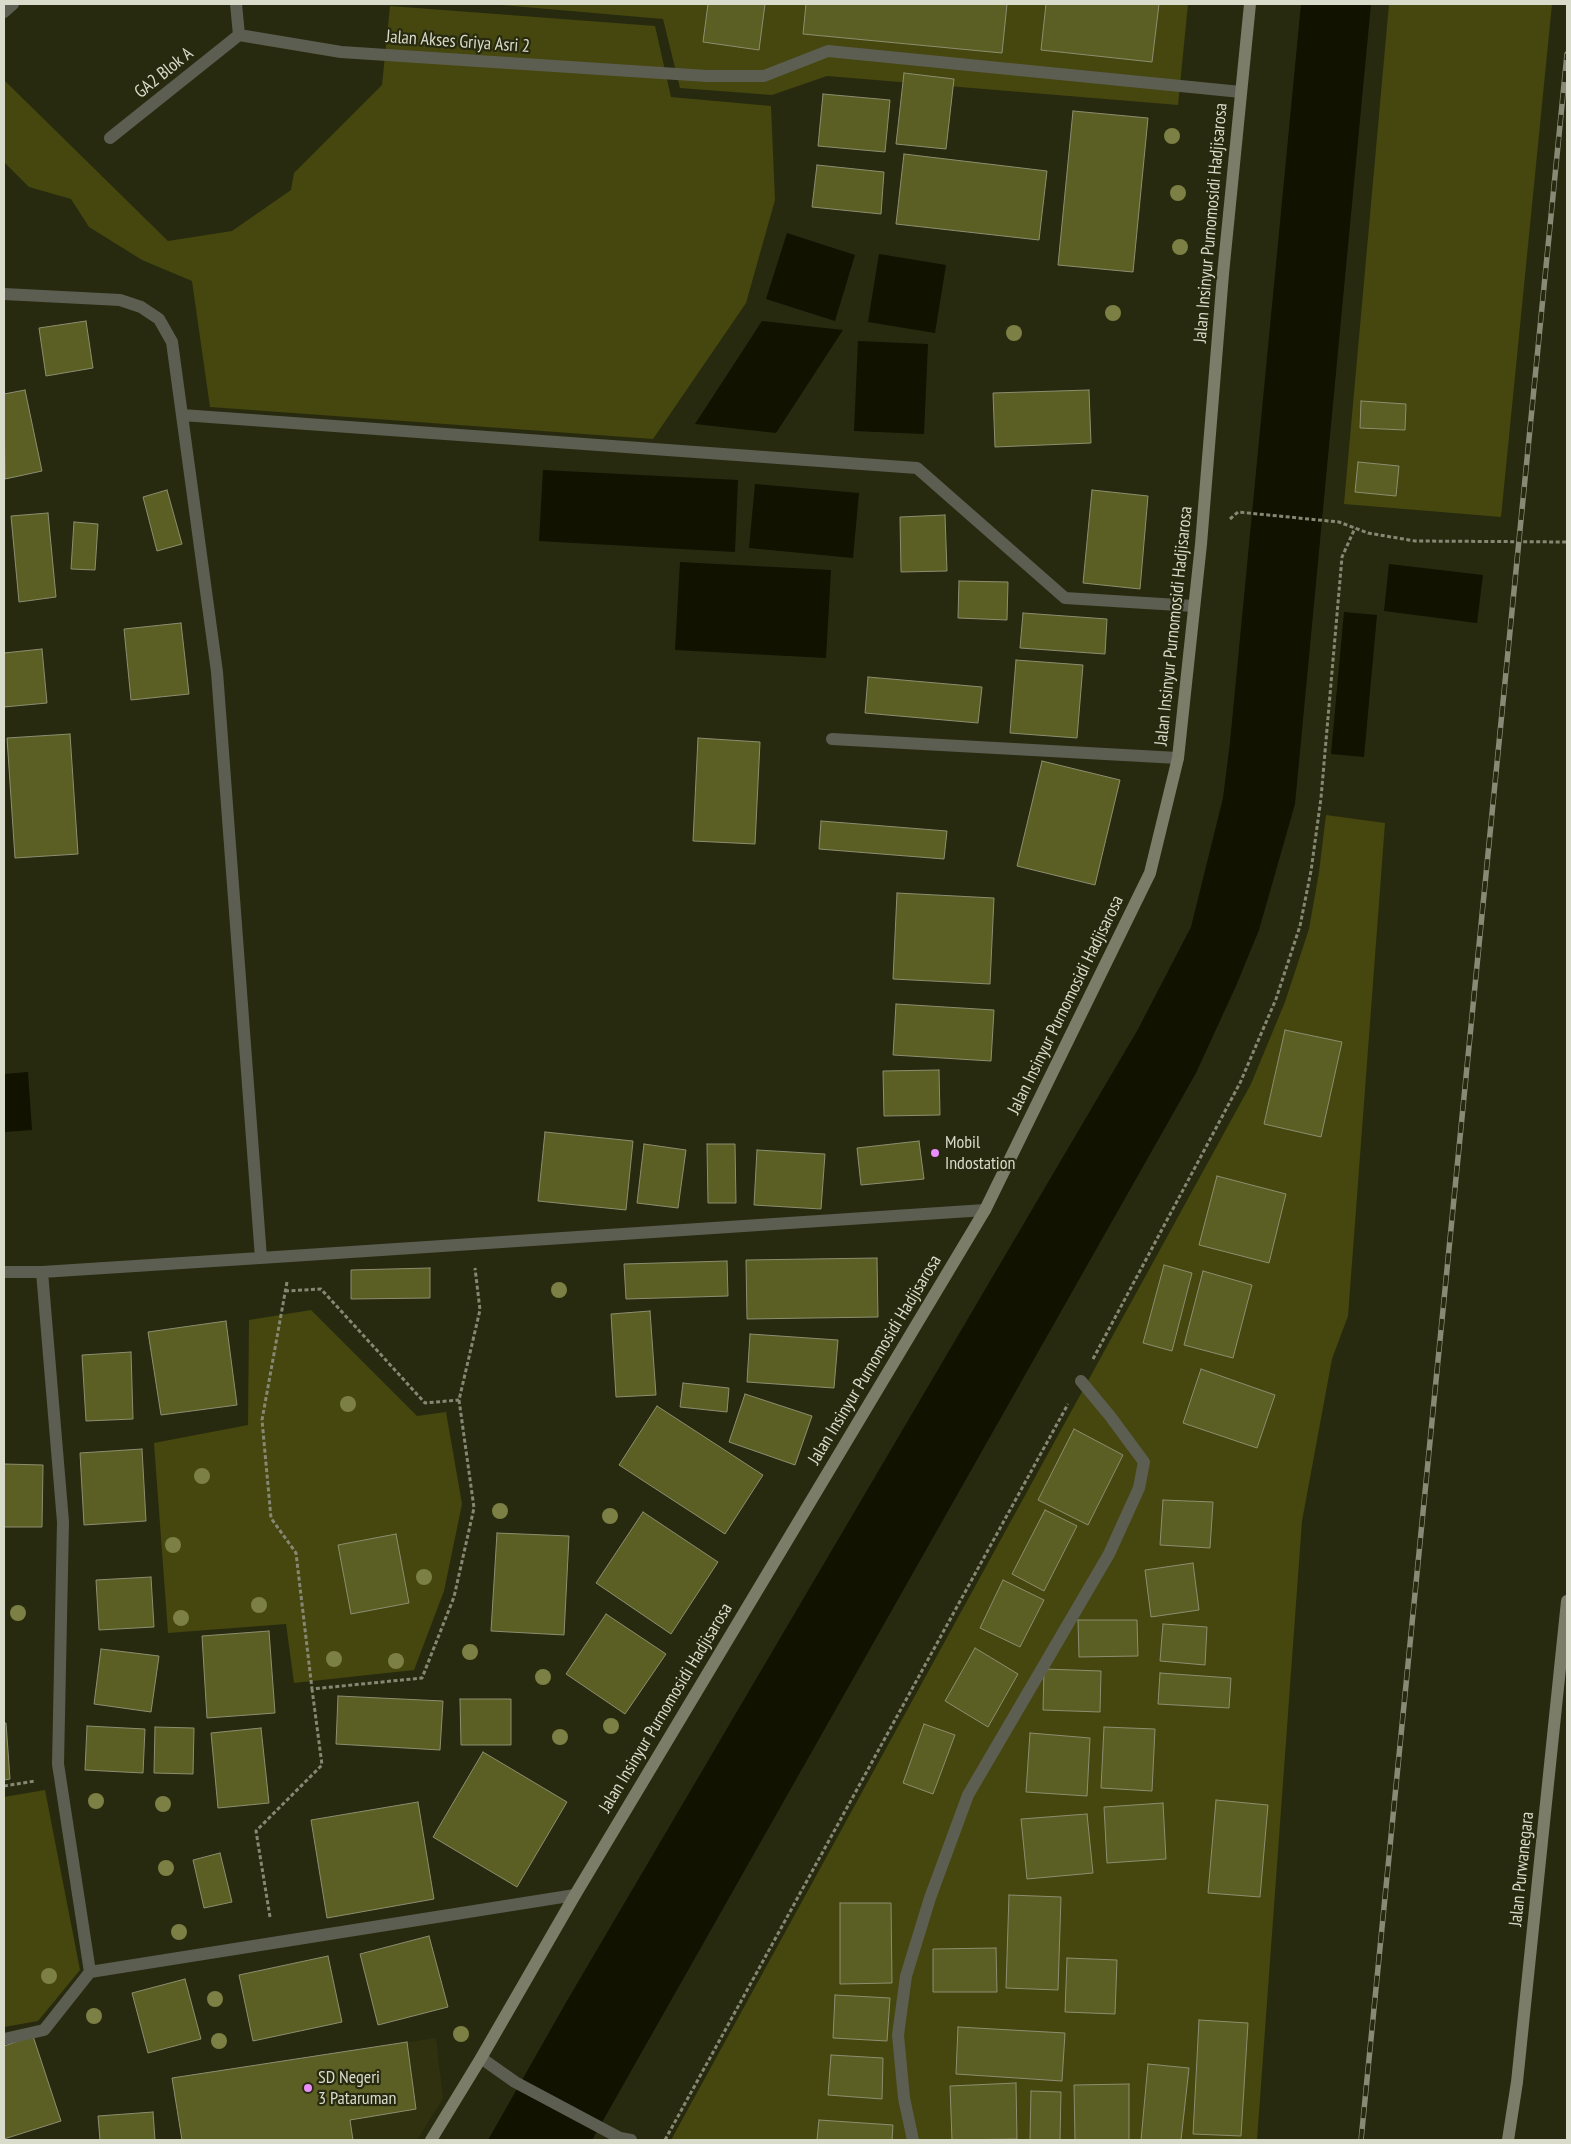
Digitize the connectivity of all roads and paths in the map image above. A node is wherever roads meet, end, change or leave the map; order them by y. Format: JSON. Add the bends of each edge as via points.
{"nodes":[{"id":1,"x":13,"y":4,"type":"edge"},
{"id":2,"x":236,"y":4,"type":"edge"},
{"id":3,"x":1250,"y":4,"type":"edge"},
{"id":4,"x":4,"y":12,"type":"edge"},
{"id":5,"x":239,"y":35,"type":"junction"},
{"id":6,"x":1241,"y":92,"type":"junction"},
{"id":7,"x":110,"y":138,"type":"dead end"},
{"id":8,"x":4,"y":294,"type":"edge"},
{"id":9,"x":182,"y":415,"type":"junction"},
{"id":10,"x":1238,"y":512,"type":"dead end"},
{"id":11,"x":1355,"y":528,"type":"junction"},
{"id":12,"x":1567,"y":542,"type":"edge"},
{"id":13,"x":1194,"y":606,"type":"junction"},
{"id":14,"x":832,"y":739,"type":"dead end"},
{"id":15,"x":1178,"y":758,"type":"junction"},
{"id":16,"x":985,"y":1210,"type":"junction"},
{"id":17,"x":473,"y":1244,"type":"junction"},
{"id":18,"x":291,"y":1256,"type":"junction"},
{"id":19,"x":261,"y":1258,"type":"junction"},
{"id":20,"x":4,"y":1272,"type":"edge"},
{"id":21,"x":42,"y":1272,"type":"junction"},
{"id":22,"x":285,"y":1291,"type":"junction"},
{"id":23,"x":1081,"y":1381,"type":"junction"},
{"id":24,"x":459,"y":1400,"type":"junction"},
{"id":25,"x":1567,"y":1601,"type":"edge"},
{"id":26,"x":312,"y":1689,"type":"junction"},
{"id":27,"x":575,"y":1895,"type":"junction"},
{"id":28,"x":274,"y":1942,"type":"junction"},
{"id":29,"x":90,"y":1972,"type":"junction"},
{"id":30,"x":4,"y":2039,"type":"edge"},
{"id":31,"x":481,"y":2058,"type":"junction"},
{"id":32,"x":626,"y":2139,"type":"edge"},
{"id":33,"x":431,"y":2140,"type":"edge"},
{"id":34,"x":664,"y":2140,"type":"edge"},
{"id":35,"x":913,"y":2140,"type":"edge"},
{"id":36,"x":1508,"y":2140,"type":"edge"}],
"edges":[{"from":1,"to":4,"type":"street"},
{"from":2,"to":5,"type":"street"},
{"from":3,"to":6,"type":"street","name":"Jalan Insinyur Purnomosidi Hadjisarosa"},
{"from":5,"to":6,"type":"street","name":"Jalan Akses Griya Asri 2","via":[[341,52],[707,76],[764,76],[828,51]]},
{"from":5,"to":7,"type":"street","name":"GA2 Blok A"},
{"from":6,"to":13,"type":"street","name":"Jalan Insinyur Purnomosidi Hadjisarosa"},
{"from":8,"to":9,"type":"street","via":[[120,300],[141,307],[159,319],[172,342]]},
{"from":9,"to":13,"type":"street","via":[[917,468],[1065,598]]},
{"from":9,"to":19,"type":"street","via":[[218,672]]},
{"from":10,"to":11,"type":"path","via":[[1339,522]]},
{"from":11,"to":12,"type":"path","via":[[1415,541]]},
{"from":11,"to":23,"type":"path","via":[[1342,557],[1321,798],[1311,871],[1297,936],[1276,999],[1240,1083]]},
{"from":13,"to":15,"type":"street","name":"Jalan Insinyur Purnomosidi Hadjisarosa"},
{"from":14,"to":15,"type":"street"},
{"from":15,"to":16,"type":"street","name":"Jalan Insinyur Purnomosidi Hadjisarosa","via":[[1150,873]]},
{"from":16,"to":17,"type":"street"},
{"from":16,"to":27,"type":"street","name":"Jalan Insinyur Purnomosidi Hadjisarosa"},
{"from":17,"to":18,"type":"street"},
{"from":17,"to":24,"type":"path","via":[[480,1310]]},
{"from":18,"to":19,"type":"street"},
{"from":18,"to":22,"type":"path"},
{"from":19,"to":21,"type":"street"},
{"from":20,"to":21,"type":"street"},
{"from":21,"to":29,"type":"street","via":[[63,1522],[58,1764]]},
{"from":22,"to":24,"type":"path","via":[[321,1289],[425,1403]]},
{"from":22,"to":26,"type":"path","via":[[262,1420],[271,1518],[296,1554]]},
{"from":23,"to":34,"type":"path"},
{"from":23,"to":35,"type":"street","via":[[1144,1462],[1139,1488],[1109,1554],[968,1795],[930,1898],[906,1976],[898,2035],[904,2098]]},
{"from":24,"to":26,"type":"path","via":[[474,1508],[454,1597],[422,1678]]},
{"from":25,"to":36,"type":"street","name":"Jalan Purwanegara","via":[[1517,2082]]},
{"from":26,"to":28,"type":"path","via":[[322,1765],[256,1831]]},
{"from":27,"to":28,"type":"street"},
{"from":27,"to":31,"type":"street","name":"Jalan Insinyur Purnomosidi Hadjisarosa"},
{"from":28,"to":29,"type":"street"},
{"from":29,"to":30,"type":"street","via":[[44,2030]]},
{"from":31,"to":32,"type":"street","via":[[515,2082]]},
{"from":31,"to":33,"type":"street","name":"Jalan Insinyur Purnomosidi Hadjisarosa"}]}
